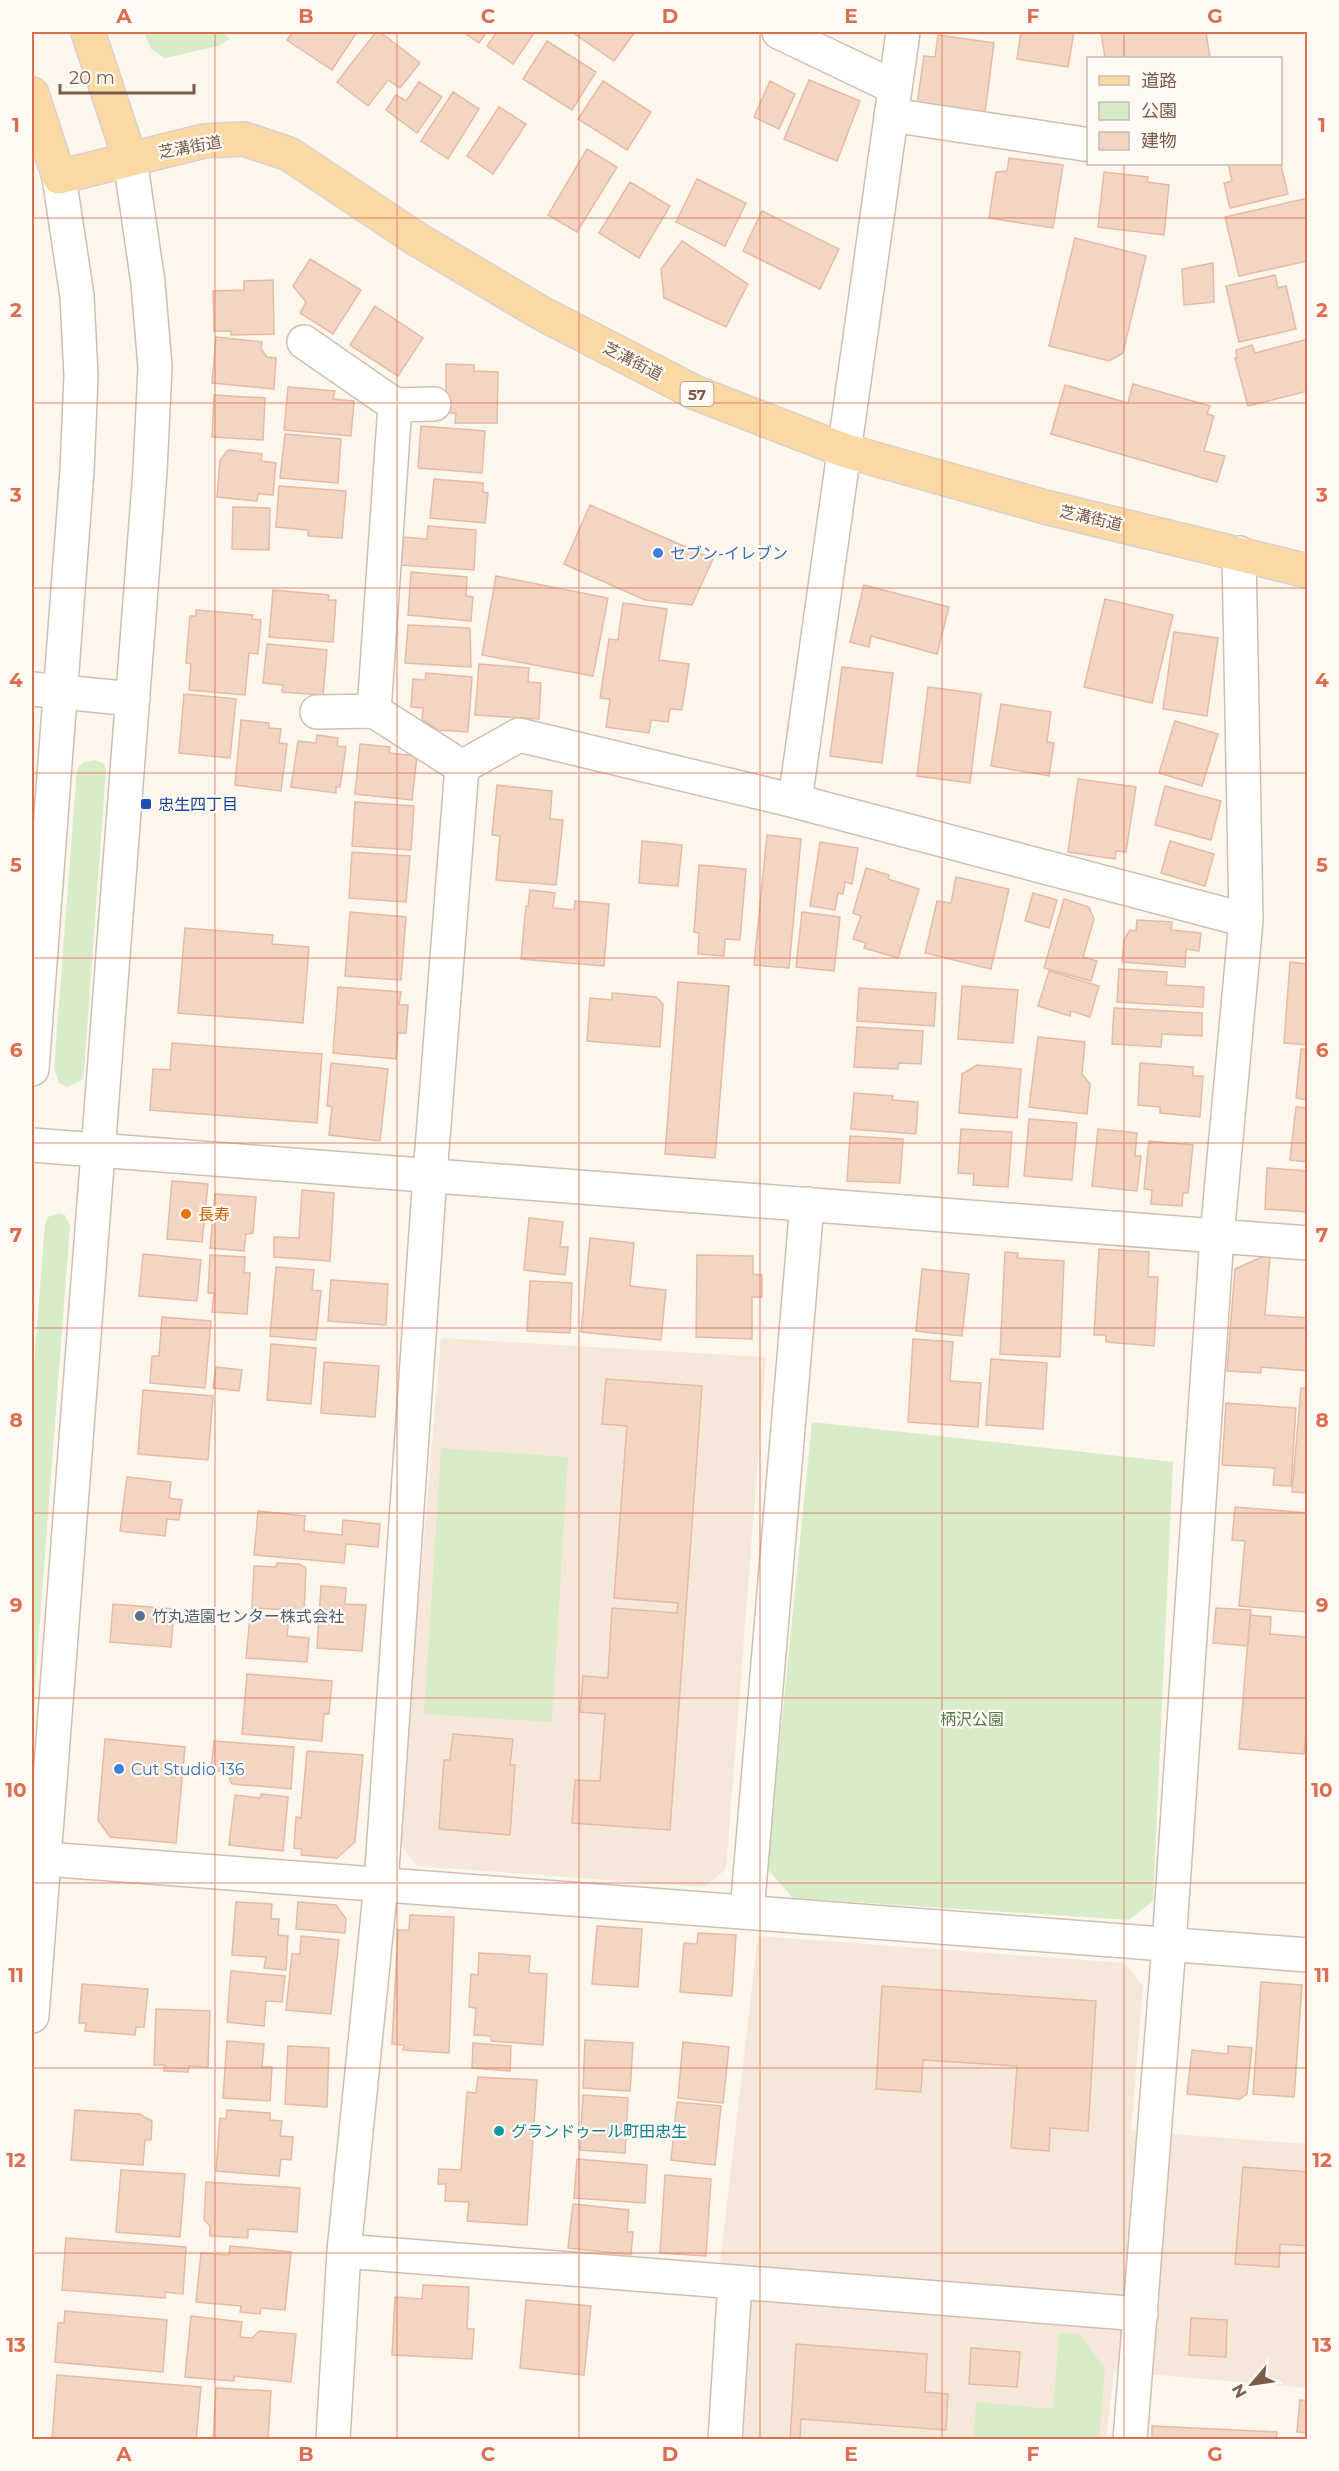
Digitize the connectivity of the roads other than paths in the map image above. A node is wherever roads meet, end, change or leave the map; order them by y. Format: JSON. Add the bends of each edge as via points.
{"nodes":[{"id":1,"x":88,"y":32,"type":"edge"},
{"id":2,"x":779,"y":32,"type":"edge"},
{"id":3,"x":903,"y":32,"type":"edge"},
{"id":4,"x":32,"y":94,"type":"edge"},
{"id":5,"x":893,"y":101,"type":"junction"},
{"id":6,"x":1084,"y":144,"type":"dead end"},
{"id":7,"x":130,"y":159,"type":"junction"},
{"id":8,"x":59,"y":177,"type":"junction"},
{"id":9,"x":304,"y":342,"type":"dead end"},
{"id":10,"x":434,"y":404,"type":"dead end"},
{"id":11,"x":395,"y":405,"type":"junction"},
{"id":12,"x":843,"y":450,"type":"junction"},
{"id":13,"x":1239,"y":553,"type":"junction"},
{"id":14,"x":1308,"y":571,"type":"edge"},
{"id":15,"x":46,"y":690,"type":"edge"},
{"id":16,"x":133,"y":699,"type":"junction"},
{"id":17,"x":374,"y":711,"type":"junction"},
{"id":18,"x":317,"y":712,"type":"dead end"},
{"id":19,"x":462,"y":767,"type":"junction"},
{"id":20,"x":795,"y":801,"type":"junction"},
{"id":21,"x":1246,"y":920,"type":"junction"},
{"id":22,"x":32,"y":1069,"type":"edge"},
{"id":23,"x":32,"y":1145,"type":"edge"},
{"id":24,"x":98,"y":1150,"type":"junction"},
{"id":25,"x":430,"y":1175,"type":"junction"},
{"id":26,"x":807,"y":1204,"type":"junction"},
{"id":27,"x":1217,"y":1236,"type":"junction"},
{"id":28,"x":1308,"y":1243,"type":"edge"},
{"id":29,"x":38,"y":1858,"type":"edge"},
{"id":30,"x":381,"y":1884,"type":"junction"},
{"id":31,"x":747,"y":1912,"type":"junction"},
{"id":32,"x":1169,"y":1945,"type":"junction"},
{"id":33,"x":1308,"y":1955,"type":"edge"},
{"id":34,"x":32,"y":2016,"type":"edge"},
{"id":35,"x":344,"y":2251,"type":"junction"},
{"id":36,"x":735,"y":2282,"type":"junction"},
{"id":37,"x":1141,"y":2314,"type":"junction"},
{"id":38,"x":333,"y":2439,"type":"edge"},
{"id":39,"x":725,"y":2439,"type":"edge"},
{"id":40,"x":1130,"y":2439,"type":"edge"}],
"edges":[{"from":1,"to":7,"type":"main road"},
{"from":2,"to":5,"type":"street"},
{"from":3,"to":5,"type":"street"},
{"from":4,"to":8,"type":"main road"},
{"from":5,"to":6,"type":"street"},
{"from":5,"to":12,"type":"street"},
{"from":7,"to":8,"type":"main road","name":"芝溝街道","number":"57"},
{"from":7,"to":12,"type":"main road","name":"芝溝街道","number":"57","via":[[204,141],[244,139],[289,154],[415,238],[541,313],[696,393]]},
{"from":7,"to":16,"type":"street","via":[[148,283],[155,367]]},
{"from":8,"to":15,"type":"street","via":[[77,296],[81,376],[77,471]]},
{"from":9,"to":11,"type":"street"},
{"from":10,"to":11,"type":"street"},
{"from":11,"to":17,"type":"street"},
{"from":12,"to":13,"type":"main road","name":"芝溝街道","number":"57","via":[[1045,507]]},
{"from":12,"to":20,"type":"street"},
{"from":13,"to":14,"type":"main road","name":"芝溝街道","number":"57"},
{"from":13,"to":21,"type":"street"},
{"from":15,"to":16,"type":"street"},
{"from":15,"to":22,"type":"street"},
{"from":16,"to":24,"type":"street"},
{"from":17,"to":18,"type":"street"},
{"from":17,"to":19,"type":"street"},
{"from":19,"to":20,"type":"street","via":[[519,735]]},
{"from":19,"to":25,"type":"street"},
{"from":20,"to":21,"type":"street"},
{"from":21,"to":27,"type":"street"},
{"from":23,"to":24,"type":"street"},
{"from":24,"to":25,"type":"street"},
{"from":24,"to":29,"type":"street"},
{"from":25,"to":26,"type":"street"},
{"from":25,"to":30,"type":"street"},
{"from":26,"to":27,"type":"street"},
{"from":26,"to":31,"type":"street"},
{"from":27,"to":28,"type":"street"},
{"from":27,"to":32,"type":"street"},
{"from":29,"to":30,"type":"street"},
{"from":29,"to":34,"type":"street"},
{"from":30,"to":31,"type":"street"},
{"from":30,"to":35,"type":"street"},
{"from":31,"to":32,"type":"street"},
{"from":32,"to":33,"type":"street"},
{"from":32,"to":37,"type":"street"},
{"from":35,"to":36,"type":"street"},
{"from":35,"to":38,"type":"street"},
{"from":36,"to":37,"type":"street"},
{"from":36,"to":39,"type":"street"},
{"from":37,"to":40,"type":"street"}]}
